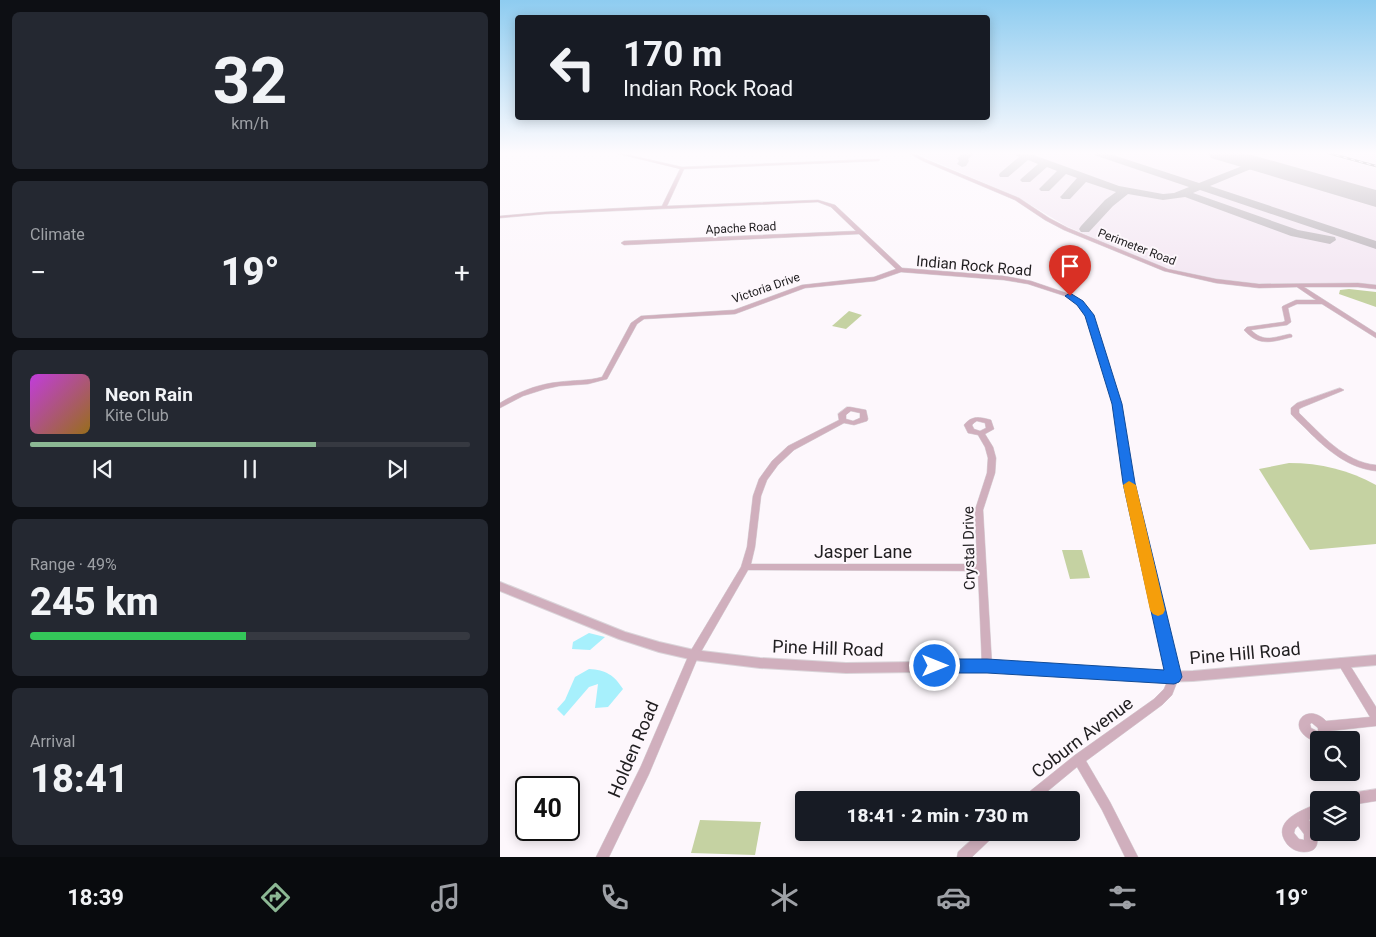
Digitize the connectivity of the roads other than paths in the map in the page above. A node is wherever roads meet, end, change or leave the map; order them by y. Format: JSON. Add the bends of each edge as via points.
{"nodes":[{"id":1,"x":671,"y":193,"type":"edge"},
{"id":2,"x":1003,"y":193,"type":"edge"},
{"id":3,"x":664,"y":208,"type":"junction"},
{"id":4,"x":500,"y":218,"type":"edge"},
{"id":5,"x":859,"y":232,"type":"junction"},
{"id":6,"x":624,"y":242,"type":"dead end"},
{"id":7,"x":900,"y":270,"type":"junction"},
{"id":8,"x":1299,"y":287,"type":"junction"},
{"id":9,"x":1376,"y":287,"type":"edge"},
{"id":10,"x":1323,"y":302,"type":"junction"},
{"id":11,"x":1290,"y":336,"type":"dead end"},
{"id":12,"x":1376,"y":336,"type":"edge"},
{"id":13,"x":1340,"y":390,"type":"dead end"},
{"id":14,"x":500,"y":406,"type":"edge"},
{"id":15,"x":843,"y":420,"type":"dead end"},
{"id":16,"x":981,"y":433,"type":"dead end"},
{"id":17,"x":1376,"y":468,"type":"edge"},
{"id":18,"x":745,"y":567,"type":"junction"},
{"id":19,"x":981,"y":568,"type":"junction"},
{"id":20,"x":500,"y":586,"type":"edge"},
{"id":21,"x":694,"y":655,"type":"junction"},
{"id":22,"x":1376,"y":660,"type":"edge"},
{"id":23,"x":1342,"y":662,"type":"junction"},
{"id":24,"x":987,"y":666,"type":"junction"},
{"id":25,"x":1174,"y":677,"type":"junction"},
{"id":26,"x":1376,"y":719,"type":"edge"},
{"id":27,"x":1324,"y":726,"type":"dead end"},
{"id":28,"x":1079,"y":759,"type":"junction"},
{"id":29,"x":1039,"y":791,"type":"edge"},
{"id":30,"x":1376,"y":795,"type":"edge"},
{"id":31,"x":1360,"y":797,"type":"edge"},
{"id":32,"x":1310,"y":814,"type":"edge"},
{"id":33,"x":1300,"y":819,"type":"dead end"},
{"id":34,"x":980,"y":841,"type":"edge"},
{"id":35,"x":602,"y":857,"type":"edge"},
{"id":36,"x":963,"y":857,"type":"edge"},
{"id":37,"x":1132,"y":857,"type":"edge"}],
"edges":[{"from":1,"to":3,"type":"street"},
{"from":2,"to":8,"type":"street","name":"Perimeter Road","via":[[1066,229],[1166,270],[1216,281]]},
{"from":3,"to":4,"type":"street","name":"Indian Rock Road"},
{"from":3,"to":5,"type":"street","name":"Indian Rock Road","via":[[818,201],[833,206]]},
{"from":5,"to":6,"type":"street","name":"Apache Road"},
{"from":5,"to":7,"type":"street","name":"Indian Rock Road"},
{"from":7,"to":14,"type":"street","name":"Victoria Drive","via":[[875,279],[804,286],[735,312],[639,319],[632,326],[605,378],[535,389]]},
{"from":7,"to":25,"type":"street","name":"Indian Rock Road","via":[[1029,282],[1070,296],[1086,310],[1119,412],[1129,483]]},
{"from":8,"to":9,"type":"street","name":"Perimeter Road"},
{"from":8,"to":10,"type":"street"},
{"from":10,"to":11,"type":"street","via":[[1290,303],[1285,307],[1286,324],[1247,330],[1260,341]]},
{"from":10,"to":12,"type":"street"},
{"from":13,"to":17,"type":"street","via":[[1300,404],[1295,408],[1295,414],[1345,458],[1356,465]]},
{"from":15,"to":18,"type":"street","name":"Holden Road","via":[[791,448],[766,474],[756,496]]},
{"from":16,"to":19,"type":"street","name":"Crystal Drive","via":[[992,458],[991,473],[979,510]]},
{"from":18,"to":19,"type":"street","name":"Jasper Lane"},
{"from":18,"to":21,"type":"street","name":"Holden Road"},
{"from":19,"to":24,"type":"street","name":"Crystal Drive"},
{"from":20,"to":21,"type":"street","name":"Pine Hill Road","via":[[623,636]]},
{"from":21,"to":24,"type":"street","name":"Pine Hill Road","via":[[846,668]]},
{"from":21,"to":35,"type":"street","name":"Holden Road","via":[[645,770]]},
{"from":22,"to":23,"type":"street","name":"Pine Hill Road"},
{"from":23,"to":25,"type":"street","name":"Pine Hill Road"},
{"from":23,"to":26,"type":"street"},
{"from":24,"to":25,"type":"street","name":"Pine Hill Road"},
{"from":25,"to":28,"type":"street","name":"Coburn Avenue","via":[[1168,692],[1158,702]]},
{"from":26,"to":27,"type":"street"},
{"from":28,"to":29,"type":"street","name":"Coburn Avenue"},
{"from":28,"to":37,"type":"street"},
{"from":30,"to":31,"type":"street"},
{"from":32,"to":33,"type":"street"},
{"from":34,"to":36,"type":"street"}]}
